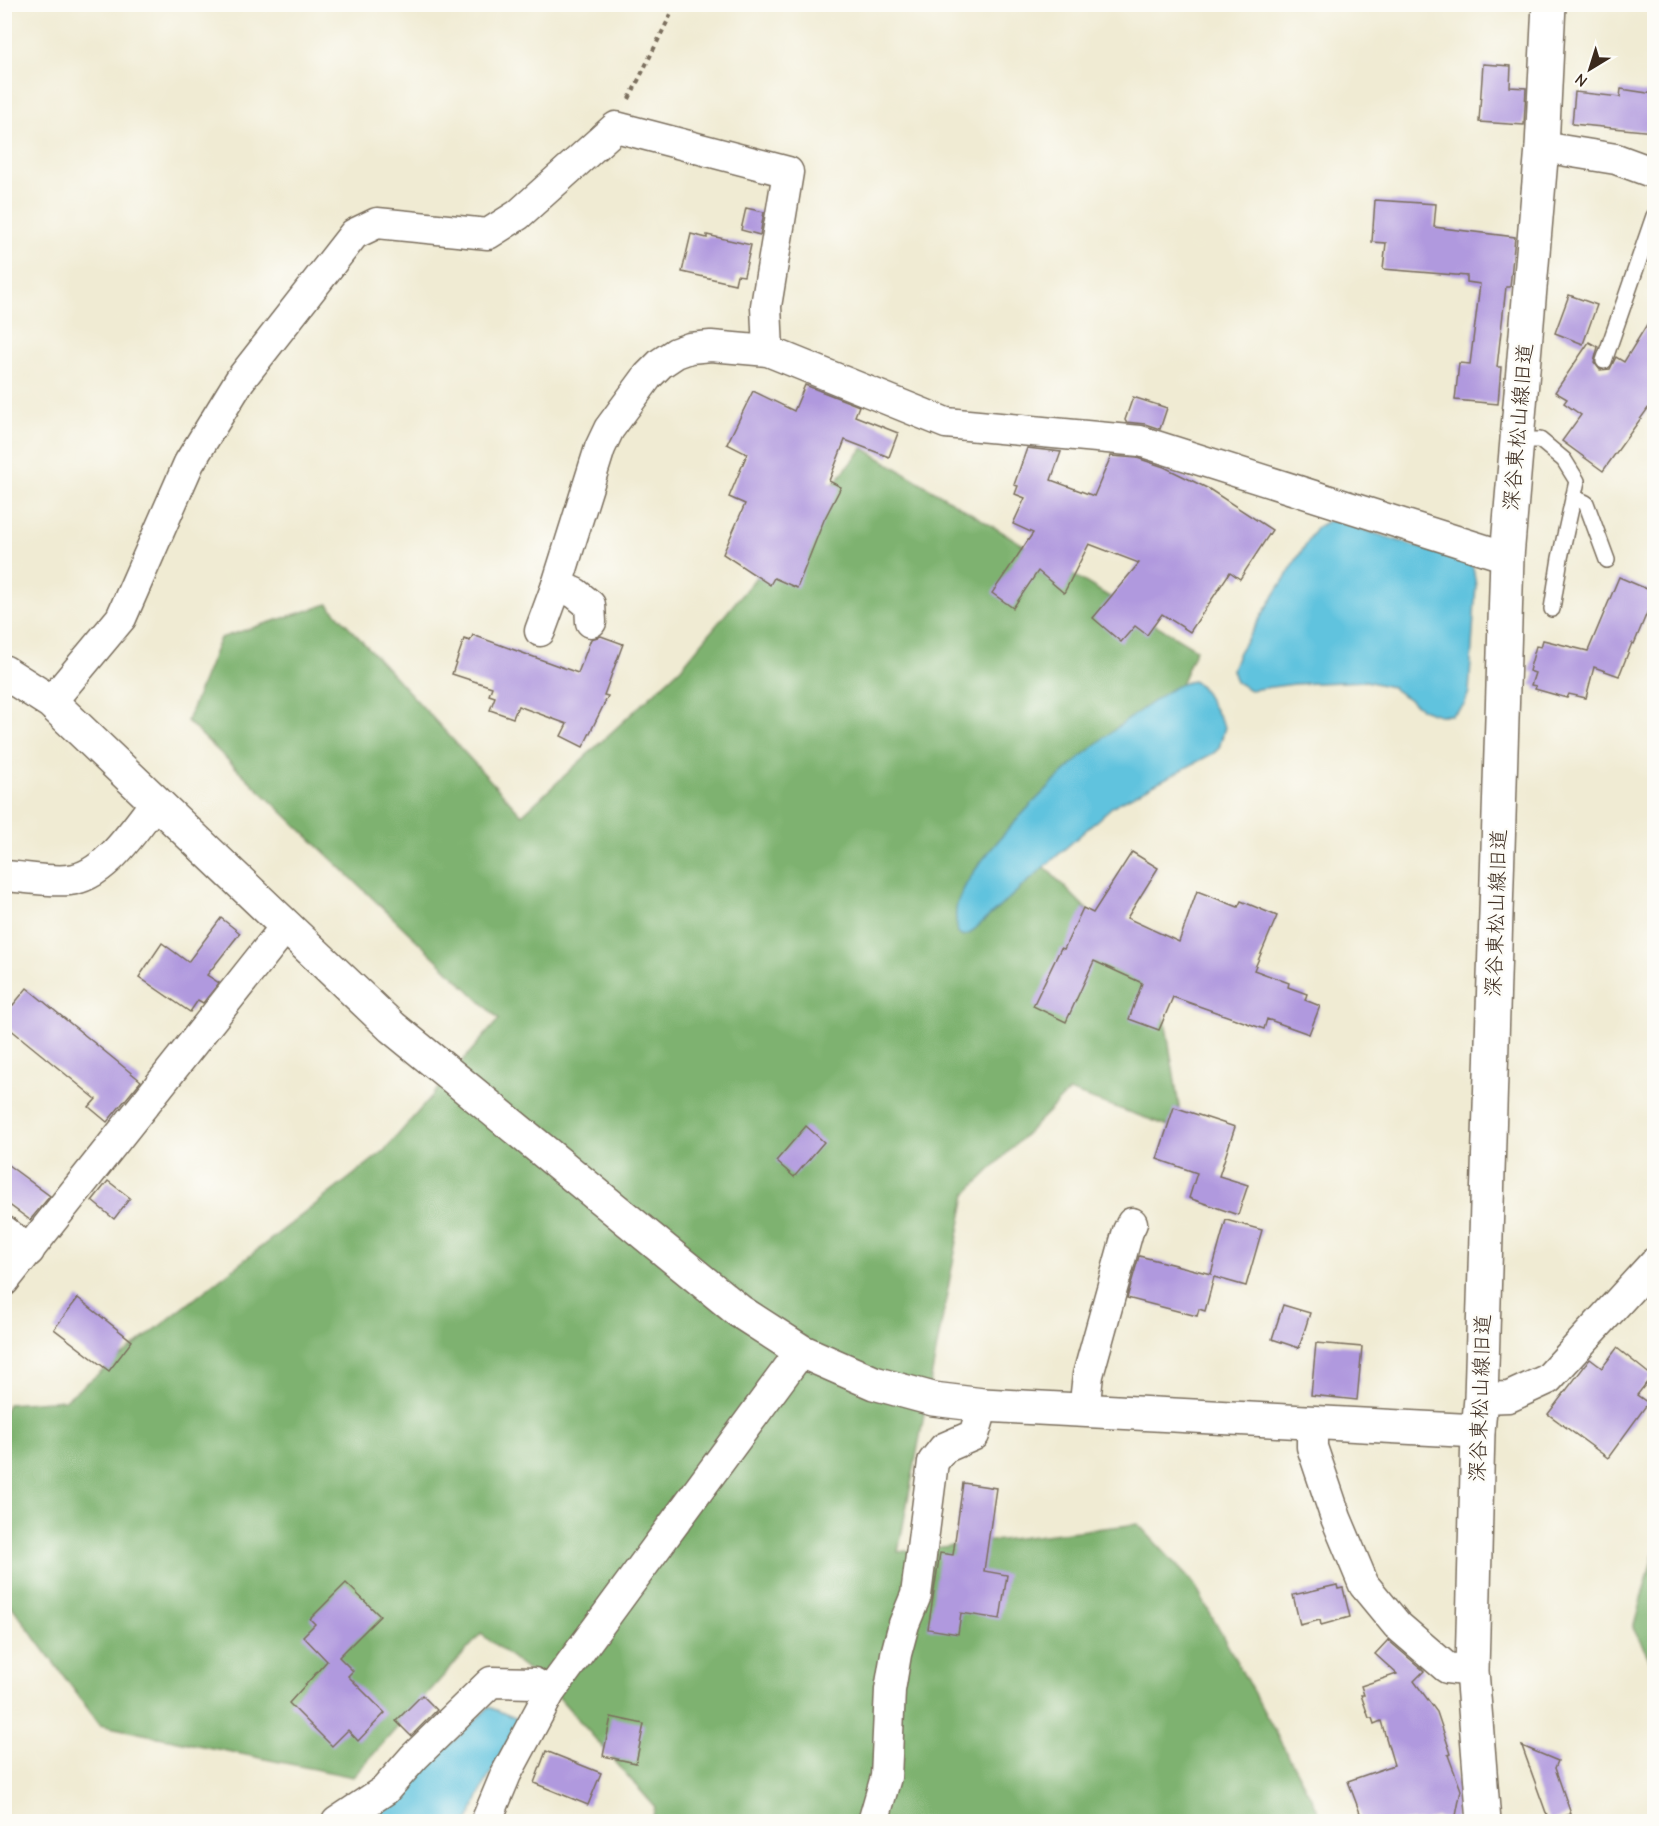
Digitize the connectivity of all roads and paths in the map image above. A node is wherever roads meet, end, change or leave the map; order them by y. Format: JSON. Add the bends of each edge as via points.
{"nodes":[{"id":1,"x":675,"y":4,"type":"edge"},
{"id":2,"x":1550,"y":4,"type":"edge"},
{"id":3,"x":616,"y":127,"type":"junction"},
{"id":4,"x":1542,"y":147,"type":"junction"},
{"id":5,"x":1654,"y":173,"type":"edge"},
{"id":6,"x":1654,"y":216,"type":"edge"},
{"id":7,"x":768,"y":351,"type":"junction"},
{"id":8,"x":1604,"y":361,"type":"dead end"},
{"id":9,"x":1516,"y":440,"type":"junction"},
{"id":10,"x":1573,"y":497,"type":"junction"},
{"id":11,"x":1507,"y":557,"type":"junction"},
{"id":12,"x":1607,"y":560,"type":"dead end"},
{"id":13,"x":557,"y":585,"type":"junction"},
{"id":14,"x":1552,"y":609,"type":"dead end"},
{"id":15,"x":591,"y":622,"type":"dead end"},
{"id":16,"x":540,"y":631,"type":"dead end"},
{"id":17,"x":4,"y":672,"type":"edge"},
{"id":18,"x":51,"y":702,"type":"junction"},
{"id":19,"x":156,"y":802,"type":"junction"},
{"id":20,"x":4,"y":876,"type":"edge"},
{"id":21,"x":286,"y":926,"type":"junction"},
{"id":22,"x":1132,"y":1222,"type":"dead end"},
{"id":23,"x":4,"y":1231,"type":"edge"},
{"id":24,"x":29,"y":1251,"type":"junction"},
{"id":25,"x":1654,"y":1263,"type":"edge"},
{"id":26,"x":4,"y":1281,"type":"edge"},
{"id":27,"x":801,"y":1351,"type":"junction"},
{"id":28,"x":1481,"y":1398,"type":"junction"},
{"id":29,"x":983,"y":1405,"type":"junction"},
{"id":30,"x":1084,"y":1411,"type":"junction"},
{"id":31,"x":1312,"y":1423,"type":"junction"},
{"id":32,"x":1478,"y":1431,"type":"junction"},
{"id":33,"x":1472,"y":1671,"type":"junction"},
{"id":34,"x":550,"y":1692,"type":"junction"},
{"id":35,"x":337,"y":1821,"type":"edge"},
{"id":36,"x":486,"y":1821,"type":"edge"},
{"id":37,"x":873,"y":1821,"type":"edge"},
{"id":38,"x":1484,"y":1821,"type":"edge"}],
"edges":[{"from":1,"to":3,"type":"path"},
{"from":2,"to":4,"type":"street","name":"深谷東松山線旧道"},
{"from":3,"to":7,"type":"street","via":[[788,172],[766,306]]},
{"from":3,"to":18,"type":"street","via":[[518,215],[488,234],[376,223],[354,234],[240,380],[189,464],[121,618]]},
{"from":4,"to":5,"type":"street","via":[[1616,159]]},
{"from":4,"to":9,"type":"street","name":"深谷東松山線旧道"},
{"from":6,"to":8,"type":"lane"},
{"from":7,"to":11,"type":"street","via":[[946,423],[1140,441]]},
{"from":7,"to":13,"type":"street","via":[[690,348],[676,353],[648,376],[609,429],[600,448]]},
{"from":9,"to":10,"type":"lane","via":[[1540,440],[1564,460],[1577,481]]},
{"from":9,"to":11,"type":"street","name":"深谷東松山線旧道"},
{"from":10,"to":12,"type":"lane","via":[[1586,503]]},
{"from":10,"to":14,"type":"lane"},
{"from":11,"to":28,"type":"street","name":"深谷東松山線旧道"},
{"from":13,"to":15,"type":"street","via":[[590,605]]},
{"from":13,"to":16,"type":"street"},
{"from":17,"to":18,"type":"street"},
{"from":18,"to":19,"type":"street"},
{"from":19,"to":20,"type":"street","via":[[103,865],[87,874],[70,880]]},
{"from":19,"to":21,"type":"street"},
{"from":21,"to":24,"type":"street"},
{"from":21,"to":27,"type":"street","via":[[392,1028],[739,1311]]},
{"from":22,"to":30,"type":"street","via":[[1088,1375]]},
{"from":23,"to":24,"type":"street"},
{"from":24,"to":26,"type":"street"},
{"from":25,"to":28,"type":"street","via":[[1548,1379],[1509,1397]]},
{"from":27,"to":29,"type":"street","via":[[874,1383],[933,1399]]},
{"from":27,"to":34,"type":"street"},
{"from":28,"to":32,"type":"street","name":"深谷東松山線旧道"},
{"from":29,"to":30,"type":"street"},
{"from":29,"to":37,"type":"street","via":[[974,1435],[944,1448],[933,1462],[916,1595],[899,1644],[890,1690],[886,1777]]},
{"from":30,"to":31,"type":"street"},
{"from":31,"to":32,"type":"street"},
{"from":31,"to":33,"type":"street","via":[[1312,1448],[1364,1585],[1397,1625],[1447,1668]]},
{"from":32,"to":33,"type":"street","name":"深谷東松山線旧道"},
{"from":33,"to":38,"type":"street","name":"深谷東松山線旧道"},
{"from":34,"to":35,"type":"street","via":[[534,1683],[491,1682],[385,1790]]},
{"from":34,"to":36,"type":"street"}]}
